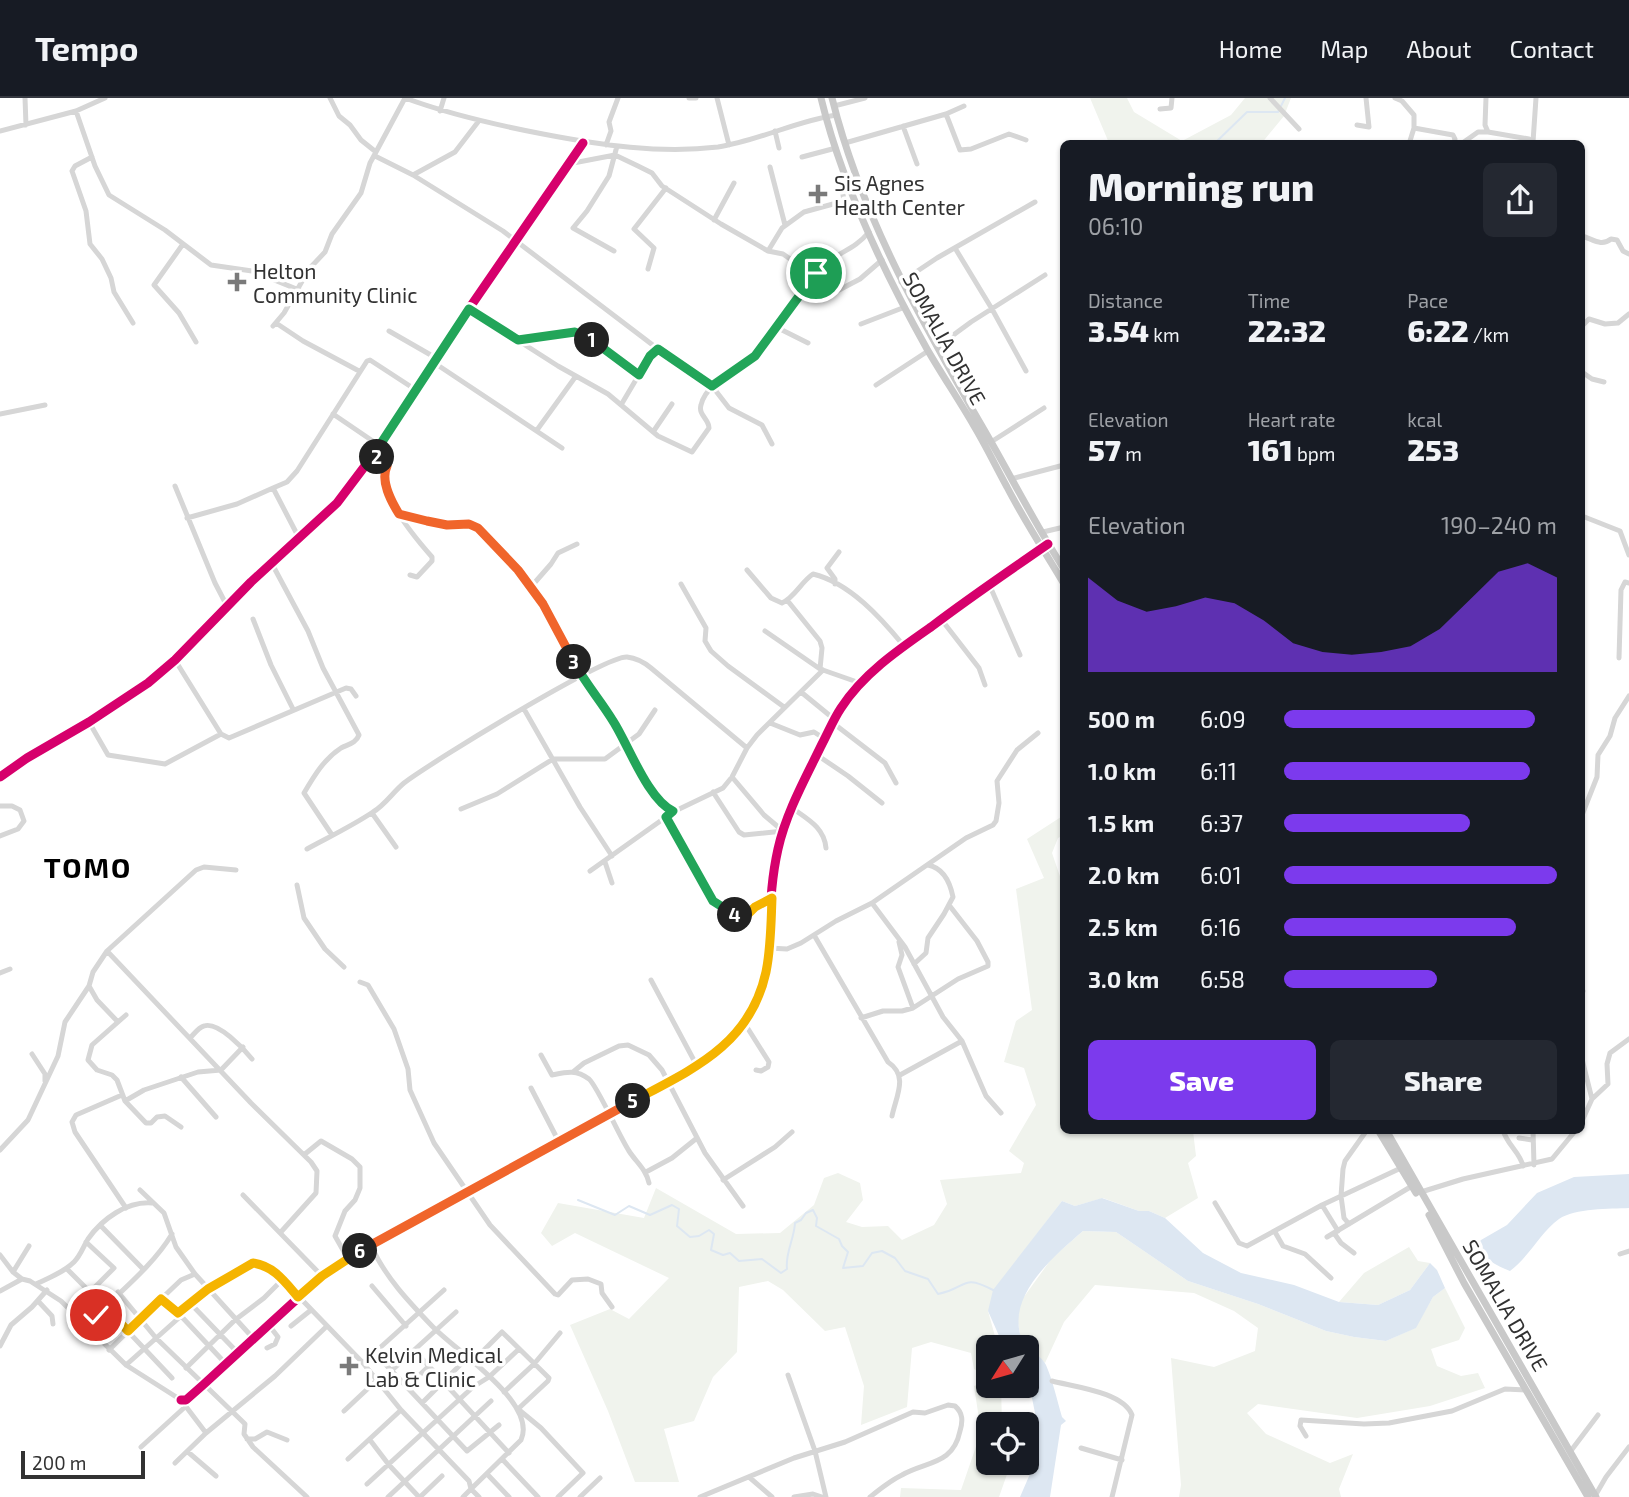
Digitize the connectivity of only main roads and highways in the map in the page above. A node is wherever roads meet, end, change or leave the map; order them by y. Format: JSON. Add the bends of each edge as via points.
{"nodes":[{"id":1,"x":821,"y":98,"type":"edge"},
{"id":2,"x":833,"y":102,"type":"edge"},
{"id":3,"x":1046,"y":546,"type":"junction"},
{"id":4,"x":1060,"y":564,"type":"edge"},
{"id":5,"x":1060,"y":576,"type":"edge"},
{"id":6,"x":1380,"y":1134,"type":"edge"},
{"id":7,"x":1388,"y":1134,"type":"edge"},
{"id":8,"x":1588,"y":1497,"type":"edge"},
{"id":9,"x":1595,"y":1497,"type":"edge"}],
"edges":[{"from":1,"to":3,"type":"main road","name":"SOMALIA DRIVE","via":[[849,184],[905,307],[1008,489]]},
{"from":2,"to":3,"type":"main road","name":"SOMALIA DRIVE","via":[[901,282],[1043,532]]},
{"from":3,"to":4,"type":"main road","name":"SOMALIA DRIVE"},
{"from":3,"to":5,"type":"main road","name":"SOMALIA DRIVE"},
{"from":6,"to":8,"type":"main road","name":"SOMALIA DRIVE"},
{"from":7,"to":9,"type":"main road","name":"SOMALIA DRIVE"}]}
